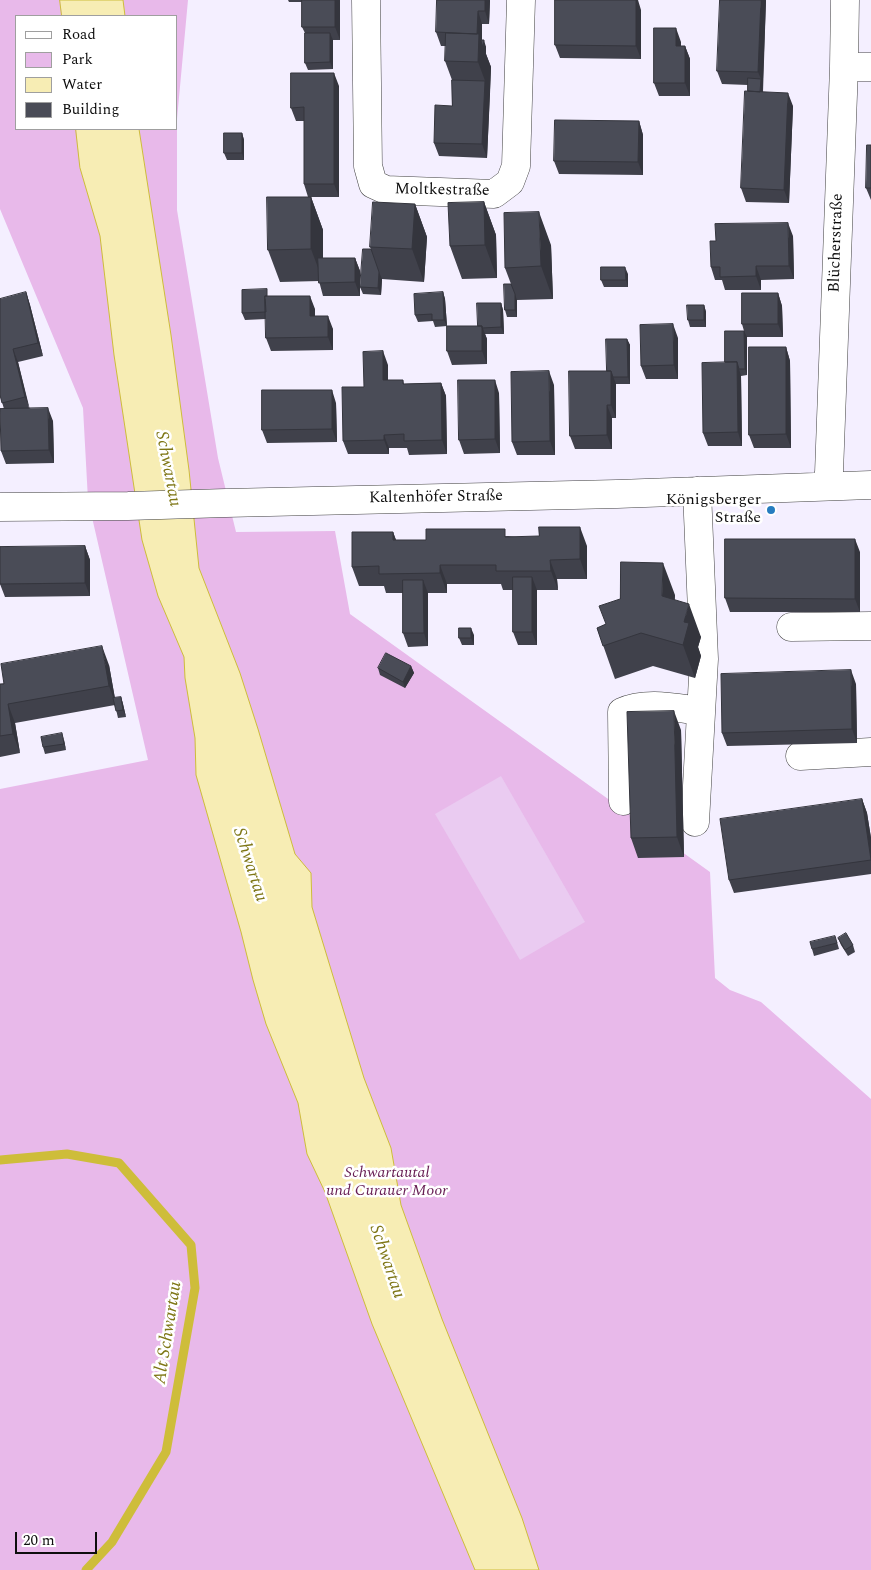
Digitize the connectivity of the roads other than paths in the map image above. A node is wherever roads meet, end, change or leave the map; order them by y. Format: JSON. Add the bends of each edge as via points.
{"nodes":[{"id":1,"x":366,"y":0,"type":"edge"},
{"id":2,"x":521,"y":0,"type":"edge"},
{"id":3,"x":845,"y":0,"type":"edge"},
{"id":4,"x":844,"y":67,"type":"junction"},
{"id":5,"x":871,"y":67,"type":"edge"},
{"id":6,"x":871,"y":485,"type":"edge"},
{"id":7,"x":825,"y":486,"type":"junction"},
{"id":8,"x":697,"y":491,"type":"junction"},
{"id":9,"x":0,"y":507,"type":"edge"},
{"id":10,"x":871,"y":626,"type":"edge"},
{"id":11,"x":791,"y":627,"type":"dead end"},
{"id":12,"x":701,"y":711,"type":"junction"},
{"id":13,"x":871,"y":752,"type":"edge"},
{"id":14,"x":800,"y":756,"type":"dead end"},
{"id":15,"x":623,"y":801,"type":"dead end"},
{"id":16,"x":695,"y":822,"type":"dead end"}],
"edges":[{"from":1,"to":2,"type":"street","name":"Moltkestraße","via":[[368,166],[374,184],[386,190],[494,194],[510,182],[516,166]]},
{"from":3,"to":4,"type":"street","name":"Blücherstraße"},
{"from":4,"to":5,"type":"street"},
{"from":4,"to":7,"type":"street","name":"Blücherstraße","via":[[829,473]]},
{"from":6,"to":7,"type":"street","name":"Kaltenhöfer Straße"},
{"from":7,"to":8,"type":"street","name":"Kaltenhöfer Straße"},
{"from":8,"to":9,"type":"street","name":"Kaltenhöfer Straße"},
{"from":8,"to":12,"type":"street","via":[[704,659]]},
{"from":10,"to":11,"type":"street"},
{"from":12,"to":15,"type":"street","via":[[664,706],[633,707],[622,712]]},
{"from":12,"to":16,"type":"street"},
{"from":13,"to":14,"type":"street"}]}
